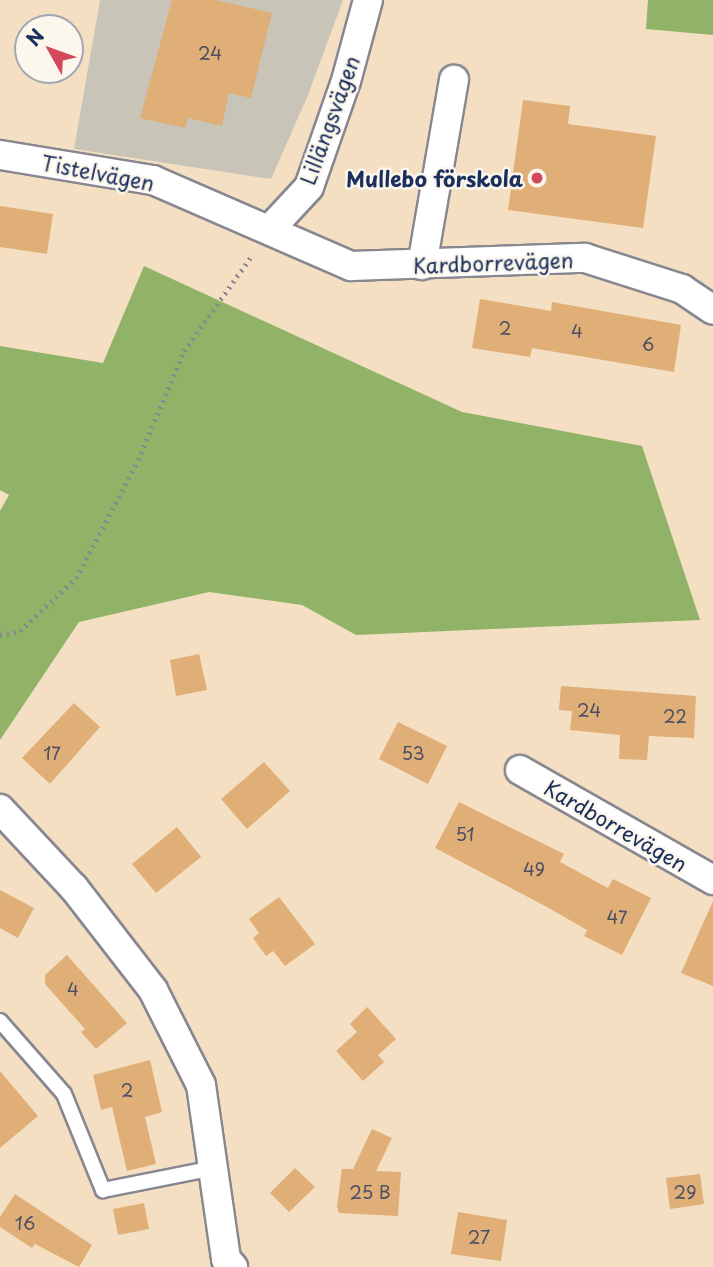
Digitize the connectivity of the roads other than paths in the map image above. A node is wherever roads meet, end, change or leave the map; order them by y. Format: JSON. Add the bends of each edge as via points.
{"nodes":[{"id":1,"x":368,"y":0,"type":"edge"},
{"id":2,"x":454,"y":80,"type":"dead end"},
{"id":3,"x":0,"y":155,"type":"edge"},
{"id":4,"x":271,"y":228,"type":"junction"},
{"id":5,"x":422,"y":265,"type":"junction"},
{"id":6,"x":713,"y":310,"type":"edge"},
{"id":7,"x":520,"y":770,"type":"dead end"},
{"id":8,"x":0,"y":809,"type":"edge"},
{"id":9,"x":713,"y":880,"type":"edge"},
{"id":10,"x":0,"y":1021,"type":"edge"},
{"id":11,"x":214,"y":1168,"type":"junction"},
{"id":12,"x":233,"y":1267,"type":"edge"}],
"edges":[{"from":1,"to":4,"type":"street","name":"Lillängsvägen","via":[[309,187]]},
{"from":2,"to":5,"type":"street"},
{"from":3,"to":4,"type":"street","name":"Tistelvägen","via":[[153,180]]},
{"from":4,"to":5,"type":"street","name":"Kardborrevägen","via":[[351,266]]},
{"from":5,"to":6,"type":"street","name":"Kardborrevägen","via":[[585,258],[682,289]]},
{"from":7,"to":9,"type":"street","name":"Kardborrevägen"},
{"from":8,"to":11,"type":"street","via":[[74,888],[153,990],[201,1085]]},
{"from":10,"to":11,"type":"lane","via":[[64,1094],[103,1190]]},
{"from":11,"to":12,"type":"street","via":[[226,1259]]}]}
